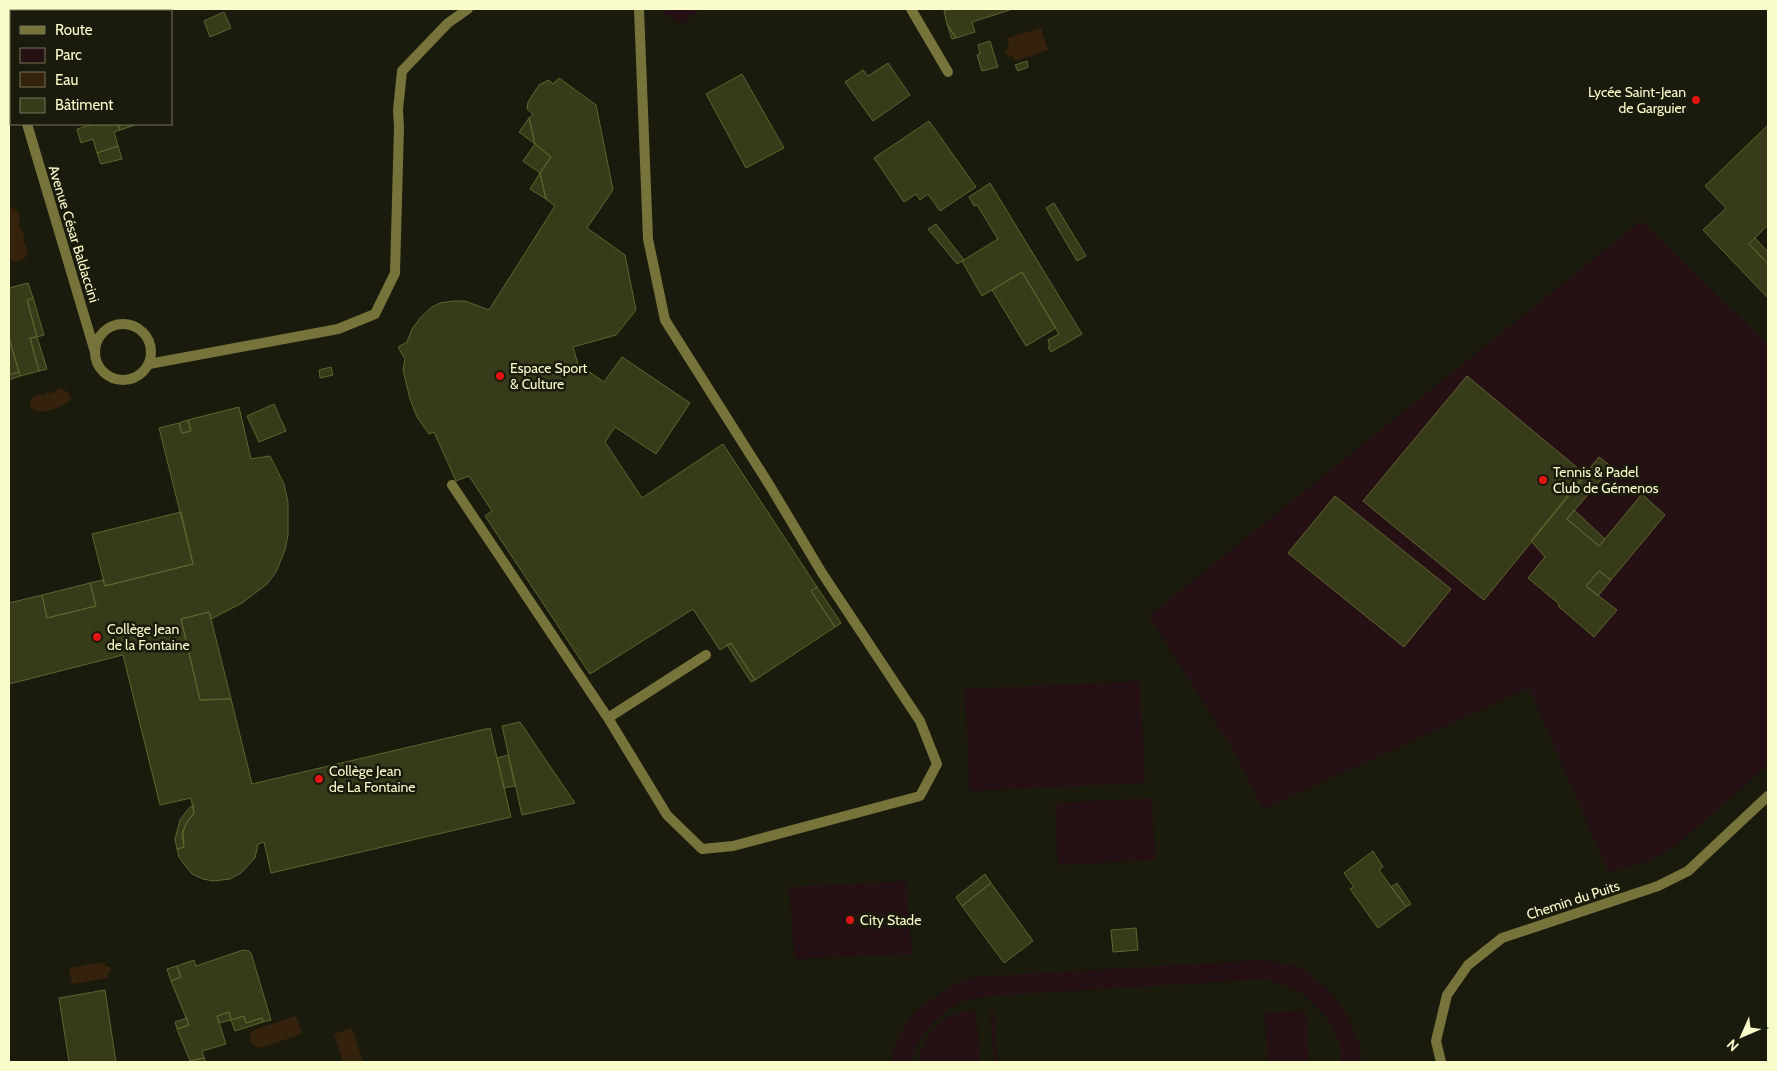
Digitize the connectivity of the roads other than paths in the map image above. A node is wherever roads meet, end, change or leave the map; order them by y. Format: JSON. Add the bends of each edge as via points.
{"nodes":[{"id":1,"x":468,"y":9,"type":"edge"},
{"id":2,"x":639,"y":9,"type":"edge"},
{"id":3,"x":912,"y":9,"type":"edge"},
{"id":4,"x":948,"y":72,"type":"dead end"},
{"id":5,"x":27,"y":125,"type":"edge"},
{"id":6,"x":95,"y":352,"type":"junction"},
{"id":7,"x":149,"y":364,"type":"junction"},
{"id":8,"x":452,"y":485,"type":"dead end"},
{"id":9,"x":706,"y":655,"type":"dead end"},
{"id":10,"x":608,"y":718,"type":"junction"},
{"id":11,"x":1768,"y":796,"type":"edge"},
{"id":12,"x":1441,"y":1062,"type":"edge"}],
"edges":[{"from":1,"to":7,"type":"street","via":[[448,23],[402,71],[398,110],[395,273],[375,314],[338,329]]},
{"from":2,"to":10,"type":"street","via":[[648,239],[665,320],[822,573],[920,721],[937,764],[920,796],[733,846],[702,848],[667,815]]},
{"from":3,"to":4,"type":"street"},
{"from":5,"to":6,"type":"street","name":"Avenue César Baldaccini"},
{"from":6,"to":7,"type":"street","name":"Avenue César Baldaccini","via":[[101,369],[120,380],[139,376]]},
{"from":6,"to":7,"type":"street","via":[[101,334],[116,324],[127,324],[142,330],[148,338],[151,347]]},
{"from":8,"to":10,"type":"street"},
{"from":9,"to":10,"type":"street"},
{"from":11,"to":12,"type":"street","name":"Chemin du Puits","via":[[1688,871],[1658,886],[1502,938],[1468,965],[1447,996],[1436,1041]]}]}
